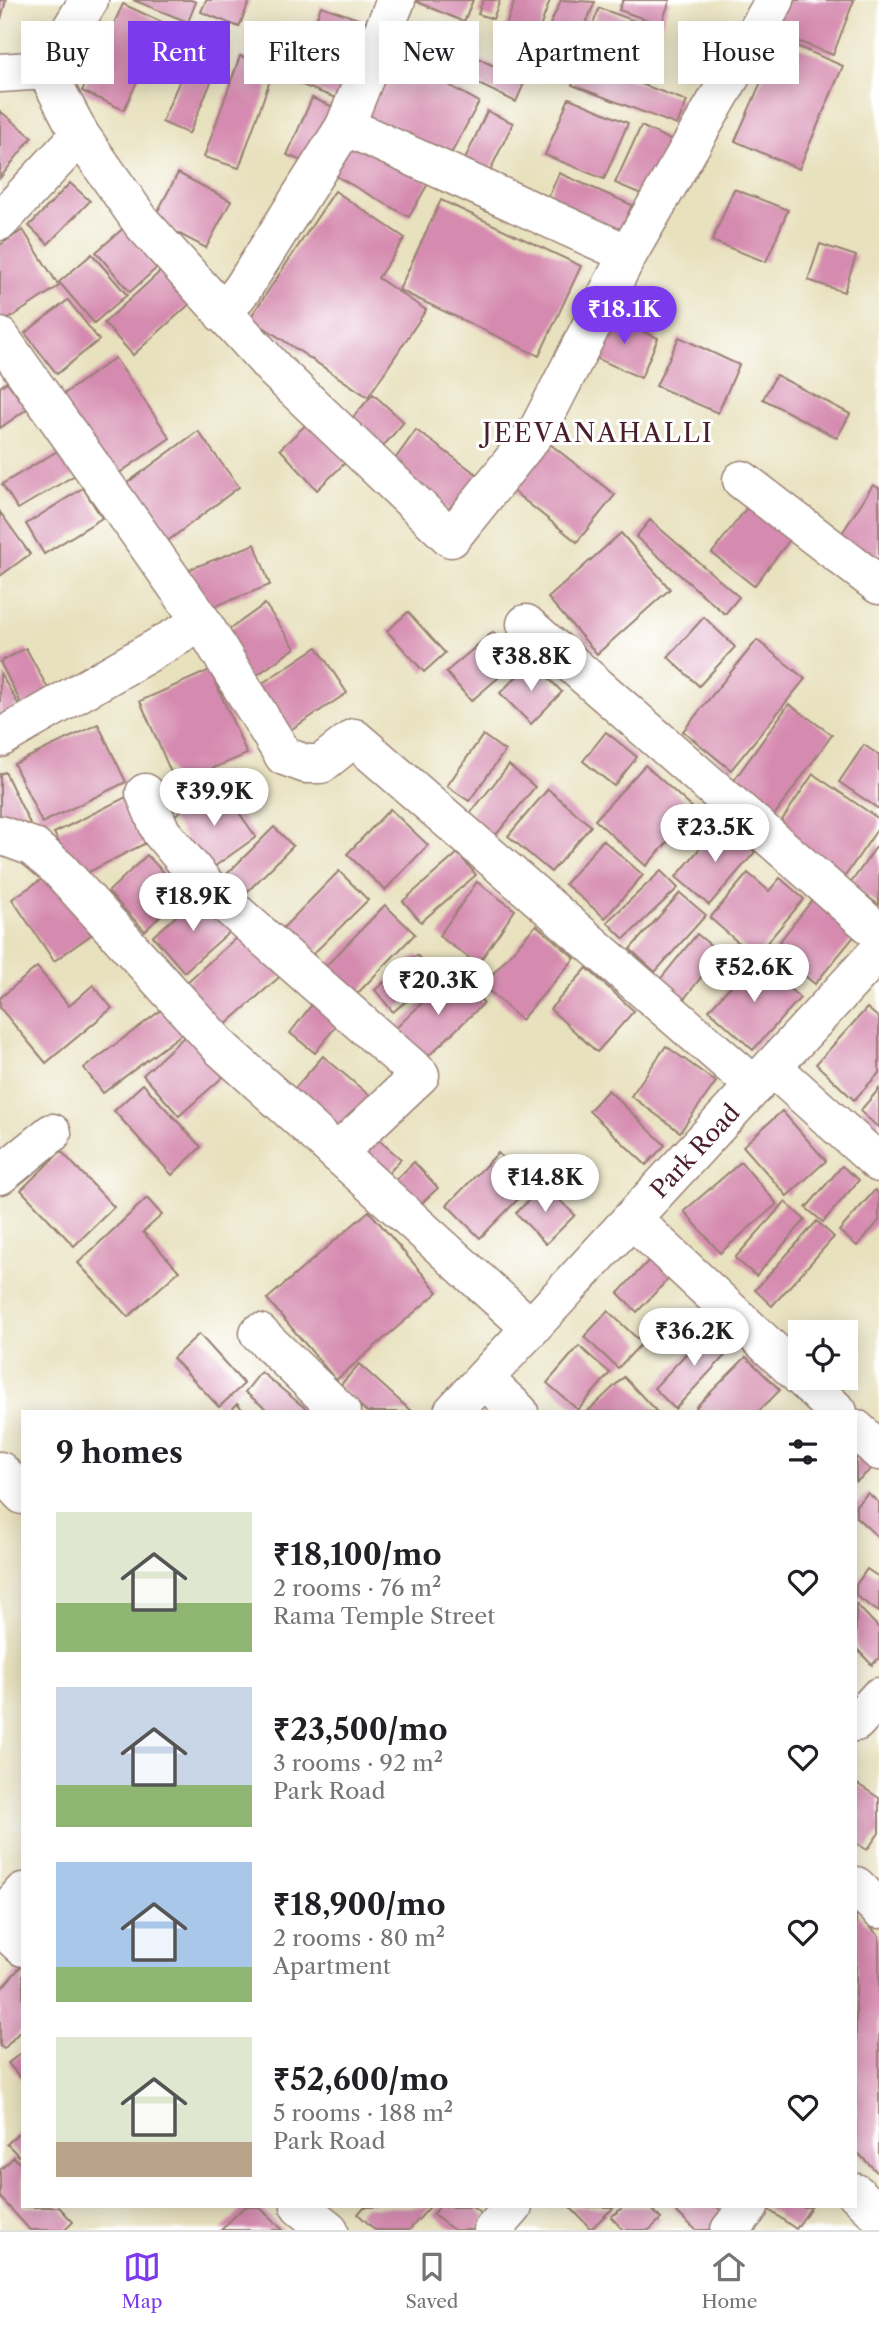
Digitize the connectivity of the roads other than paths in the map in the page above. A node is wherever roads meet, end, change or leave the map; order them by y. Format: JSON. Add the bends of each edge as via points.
{"nodes":[{"id":1,"x":89,"y":0,"type":"edge"},
{"id":2,"x":775,"y":0,"type":"edge"},
{"id":3,"x":394,"y":1,"type":"edge"},
{"id":4,"x":76,"y":21,"type":"edge"},
{"id":5,"x":21,"y":72,"type":"edge"},
{"id":6,"x":0,"y":73,"type":"edge"},
{"id":7,"x":53,"y":84,"type":"edge"},
{"id":8,"x":345,"y":126,"type":"junction"},
{"id":9,"x":80,"y":135,"type":"junction"},
{"id":10,"x":0,"y":221,"type":"edge"},
{"id":11,"x":628,"y":254,"type":"junction"},
{"id":12,"x":223,"y":314,"type":"junction"},
{"id":13,"x":0,"y":337,"type":"edge"},
{"id":14,"x":742,"y":480,"type":"dead end"},
{"id":15,"x":879,"y":585,"type":"edge"},
{"id":16,"x":202,"y":622,"type":"junction"},
{"id":17,"x":526,"y":624,"type":"dead end"},
{"id":18,"x":0,"y":738,"type":"edge"},
{"id":19,"x":145,"y":793,"type":"dead end"},
{"id":20,"x":1,"y":833,"type":"edge"},
{"id":21,"x":879,"y":933,"type":"edge"},
{"id":22,"x":879,"y":951,"type":"edge"},
{"id":23,"x":764,"y":1076,"type":"junction"},
{"id":24,"x":52,"y":1133,"type":"dead end"},
{"id":25,"x":337,"y":1153,"type":"junction"},
{"id":26,"x":879,"y":1163,"type":"edge"},
{"id":27,"x":0,"y":1175,"type":"edge"},
{"id":28,"x":632,"y":1219,"type":"junction"},
{"id":29,"x":531,"y":1328,"type":"junction"},
{"id":30,"x":259,"y":1333,"type":"dead end"},
{"id":31,"x":788,"y":1366,"type":"edge"},
{"id":32,"x":484,"y":1379,"type":"junction"},
{"id":33,"x":814,"y":1390,"type":"edge"},
{"id":34,"x":339,"y":1410,"type":"edge"},
{"id":35,"x":455,"y":1410,"type":"edge"},
{"id":36,"x":517,"y":1410,"type":"edge"},
{"id":37,"x":836,"y":1410,"type":"edge"},
{"id":38,"x":857,"y":1430,"type":"edge"},
{"id":39,"x":879,"y":1451,"type":"edge"},
{"id":40,"x":0,"y":1471,"type":"edge"},
{"id":41,"x":21,"y":1492,"type":"edge"},
{"id":42,"x":879,"y":1697,"type":"edge"},
{"id":43,"x":857,"y":1721,"type":"edge"},
{"id":44,"x":857,"y":1887,"type":"edge"},
{"id":45,"x":21,"y":1894,"type":"edge"},
{"id":46,"x":879,"y":1909,"type":"edge"},
{"id":47,"x":0,"y":1919,"type":"edge"},
{"id":48,"x":0,"y":1926,"type":"edge"},
{"id":49,"x":21,"y":1945,"type":"edge"},
{"id":50,"x":857,"y":2194,"type":"edge"},
{"id":51,"x":512,"y":2208,"type":"edge"},
{"id":52,"x":748,"y":2208,"type":"edge"},
{"id":53,"x":879,"y":2215,"type":"edge"},
{"id":54,"x":493,"y":2230,"type":"edge"},
{"id":55,"x":730,"y":2230,"type":"edge"}],
"edges":[{"from":1,"to":4,"type":"street"},
{"from":2,"to":11,"type":"street"},
{"from":3,"to":8,"type":"street"},
{"from":5,"to":6,"type":"street"},
{"from":7,"to":9,"type":"street"},
{"from":8,"to":11,"type":"street"},
{"from":8,"to":12,"type":"street"},
{"from":9,"to":10,"type":"street"},
{"from":9,"to":12,"type":"street","via":[[142,223]]},
{"from":11,"to":12,"type":"street","via":[[539,428],[452,538],[276,371]]},
{"from":13,"to":16,"type":"street"},
{"from":14,"to":15,"type":"street"},
{"from":16,"to":18,"type":"street"},
{"from":16,"to":23,"type":"street","via":[[284,756],[321,764],[354,738]]},
{"from":17,"to":21,"type":"street"},
{"from":19,"to":25,"type":"street","via":[[161,832],[208,888],[420,1075]]},
{"from":20,"to":25,"type":"street","via":[[33,847],[59,869],[222,1049]]},
{"from":22,"to":23,"type":"street","name":"Park Road"},
{"from":23,"to":26,"type":"street"},
{"from":23,"to":28,"type":"street","name":"Park Road"},
{"from":24,"to":27,"type":"street"},
{"from":25,"to":29,"type":"street"},
{"from":28,"to":29,"type":"street","name":"Park Road"},
{"from":28,"to":31,"type":"street"},
{"from":29,"to":32,"type":"street","name":"Park Road"},
{"from":30,"to":34,"type":"street"},
{"from":32,"to":35,"type":"street","name":"Park Road"},
{"from":32,"to":36,"type":"street"},
{"from":33,"to":37,"type":"street"},
{"from":38,"to":39,"type":"street"},
{"from":40,"to":41,"type":"street"},
{"from":42,"to":43,"type":"street"},
{"from":44,"to":46,"type":"street"},
{"from":45,"to":47,"type":"street"},
{"from":48,"to":49,"type":"street"},
{"from":50,"to":53,"type":"street"},
{"from":51,"to":54,"type":"street"},
{"from":52,"to":55,"type":"street"}]}
